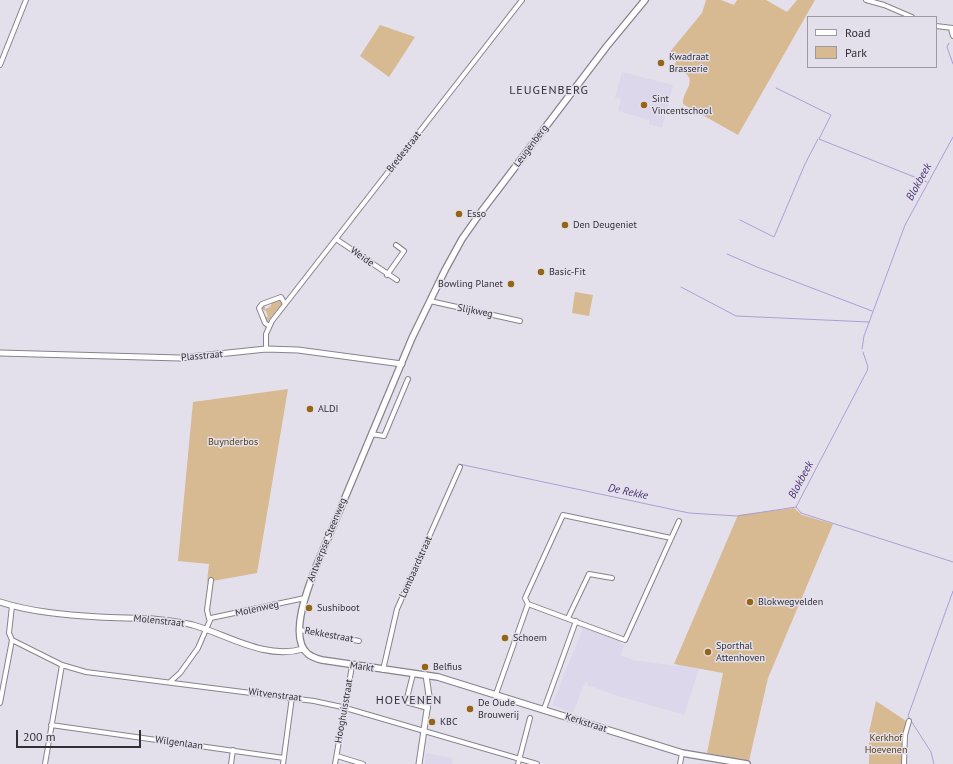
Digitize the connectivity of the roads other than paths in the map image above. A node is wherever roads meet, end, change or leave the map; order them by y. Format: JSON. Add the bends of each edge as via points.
{"nodes":[{"id":1,"x":26,"y":0,"type":"edge"},
{"id":2,"x":522,"y":0,"type":"edge"},
{"id":3,"x":645,"y":0,"type":"edge"},
{"id":4,"x":866,"y":0,"type":"edge"},
{"id":5,"x":910,"y":16,"type":"edge"},
{"id":6,"x":937,"y":26,"type":"edge"},
{"id":7,"x":952,"y":29,"type":"edge"},
{"id":8,"x":953,"y":36,"type":"edge"},
{"id":9,"x":0,"y":66,"type":"edge"},
{"id":10,"x":336,"y":239,"type":"junction"},
{"id":11,"x":396,"y":246,"type":"dead end"},
{"id":12,"x":387,"y":274,"type":"junction"},
{"id":13,"x":397,"y":280,"type":"dead end"},
{"id":14,"x":430,"y":301,"type":"junction"},
{"id":15,"x":286,"y":304,"type":"junction"},
{"id":16,"x":520,"y":320,"type":"dead end"},
{"id":17,"x":269,"y":326,"type":"junction"},
{"id":18,"x":266,"y":349,"type":"junction"},
{"id":19,"x":0,"y":353,"type":"edge"},
{"id":20,"x":402,"y":364,"type":"junction"},
{"id":21,"x":408,"y":379,"type":"dead end"},
{"id":22,"x":371,"y":434,"type":"junction"},
{"id":23,"x":460,"y":467,"type":"dead end"},
{"id":24,"x":679,"y":520,"type":"dead end"},
{"id":25,"x":671,"y":538,"type":"junction"},
{"id":26,"x":612,"y":578,"type":"dead end"},
{"id":27,"x":211,"y":580,"type":"dead end"},
{"id":28,"x":304,"y":598,"type":"junction"},
{"id":29,"x":0,"y":602,"type":"edge"},
{"id":30,"x":528,"y":604,"type":"junction"},
{"id":31,"x":12,"y":606,"type":"junction"},
{"id":32,"x":568,"y":618,"type":"junction"},
{"id":33,"x":209,"y":619,"type":"junction"},
{"id":34,"x":576,"y":622,"type":"junction"},
{"id":35,"x":206,"y":630,"type":"junction"},
{"id":36,"x":300,"y":630,"type":"junction"},
{"id":37,"x":12,"y":640,"type":"junction"},
{"id":38,"x":359,"y":641,"type":"dead end"},
{"id":39,"x":303,"y":649,"type":"junction"},
{"id":40,"x":62,"y":665,"type":"junction"},
{"id":41,"x":352,"y":666,"type":"junction"},
{"id":42,"x":383,"y":670,"type":"junction"},
{"id":43,"x":413,"y":674,"type":"junction"},
{"id":44,"x":426,"y":675,"type":"junction"},
{"id":45,"x":170,"y":682,"type":"junction"},
{"id":46,"x":496,"y":694,"type":"junction"},
{"id":47,"x":292,"y":697,"type":"junction"},
{"id":48,"x":0,"y":703,"type":"edge"},
{"id":49,"x":345,"y":708,"type":"junction"},
{"id":50,"x":428,"y":708,"type":"junction"},
{"id":51,"x":544,"y":709,"type":"junction"},
{"id":52,"x":530,"y":718,"type":"dead end"},
{"id":53,"x":909,"y":721,"type":"dead end"},
{"id":54,"x":51,"y":725,"type":"junction"},
{"id":55,"x":423,"y":730,"type":"junction"},
{"id":56,"x":233,"y":750,"type":"junction"},
{"id":57,"x":682,"y":753,"type":"junction"},
{"id":58,"x":337,"y":756,"type":"junction"},
{"id":59,"x":284,"y":758,"type":"junction"},
{"id":60,"x":519,"y":759,"type":"junction"},
{"id":61,"x":45,"y":764,"type":"edge"},
{"id":62,"x":231,"y":764,"type":"edge"},
{"id":63,"x":283,"y":764,"type":"edge"},
{"id":64,"x":335,"y":764,"type":"edge"},
{"id":65,"x":363,"y":764,"type":"edge"},
{"id":66,"x":419,"y":764,"type":"edge"},
{"id":67,"x":518,"y":764,"type":"edge"},
{"id":68,"x":537,"y":764,"type":"edge"},
{"id":69,"x":680,"y":764,"type":"edge"},
{"id":70,"x":747,"y":764,"type":"edge"},
{"id":71,"x":904,"y":764,"type":"edge"}],
"edges":[{"from":1,"to":9,"type":"street"},
{"from":2,"to":10,"type":"street","name":"Bredestraat"},
{"from":3,"to":14,"type":"main road","name":"Leugenberg","via":[[481,212],[456,250]]},
{"from":4,"to":5,"type":"street"},
{"from":6,"to":7,"type":"street"},
{"from":7,"to":8,"type":"street"},
{"from":10,"to":12,"type":"street","name":"Weide"},
{"from":10,"to":15,"type":"street","name":"Bredestraat"},
{"from":11,"to":12,"type":"street","via":[[404,251]]},
{"from":12,"to":13,"type":"street","name":"Weide"},
{"from":14,"to":16,"type":"street","name":"Slijkweg"},
{"from":14,"to":20,"type":"main road","name":"Leugenberg"},
{"from":15,"to":17,"type":"street","name":"Bredestraat"},
{"from":15,"to":17,"type":"street","via":[[281,297],[262,304],[259,308],[265,323]]},
{"from":17,"to":18,"type":"street","name":"Bredestraat"},
{"from":18,"to":19,"type":"street","name":"Plasstraat","via":[[180,358]]},
{"from":18,"to":20,"type":"street","name":"Plasstraat","via":[[298,350]]},
{"from":20,"to":22,"type":"main road","name":"Antwerpse Steenweg"},
{"from":21,"to":22,"type":"street","via":[[384,436]]},
{"from":22,"to":28,"type":"main road","name":"Antwerpse Steenweg"},
{"from":23,"to":42,"type":"street","name":"Lombaardstraat","via":[[397,609]]},
{"from":24,"to":25,"type":"street"},
{"from":25,"to":30,"type":"street","via":[[563,515],[525,598]]},
{"from":25,"to":34,"type":"street","via":[[625,640]]},
{"from":26,"to":32,"type":"street","via":[[589,574]]},
{"from":27,"to":33,"type":"street","via":[[207,610]]},
{"from":28,"to":33,"type":"street","name":"Molenweg"},
{"from":28,"to":36,"type":"main road","name":"Antwerpse Steenweg"},
{"from":29,"to":31,"type":"street","name":"Molenstraat"},
{"from":30,"to":32,"type":"street"},
{"from":30,"to":46,"type":"street"},
{"from":31,"to":35,"type":"street","name":"Molenstraat","via":[[100,617],[175,622]]},
{"from":31,"to":37,"type":"street","via":[[9,633]]},
{"from":32,"to":34,"type":"street"},
{"from":33,"to":35,"type":"street"},
{"from":34,"to":51,"type":"street"},
{"from":35,"to":39,"type":"street","name":"Molenstraat","via":[[258,648],[287,653]]},
{"from":35,"to":45,"type":"street","via":[[187,665]]},
{"from":36,"to":38,"type":"street","name":"Rekkestraat"},
{"from":36,"to":39,"type":"main road","name":"Antwerpse Steenweg"},
{"from":37,"to":40,"type":"street","name":"Witvenstraat"},
{"from":37,"to":48,"type":"street"},
{"from":39,"to":41,"type":"main road","name":"Markt","via":[[316,658]]},
{"from":40,"to":45,"type":"street","name":"Witvenstraat","via":[[86,672]]},
{"from":40,"to":54,"type":"street"},
{"from":41,"to":42,"type":"main road","name":"Markt"},
{"from":41,"to":49,"type":"street","name":"Hooghuisstraat"},
{"from":42,"to":43,"type":"main road","name":"Markt"},
{"from":43,"to":44,"type":"main road","name":"Markt"},
{"from":43,"to":50,"type":"street","via":[[406,702]]},
{"from":44,"to":46,"type":"main road","name":"Kerkstraat"},
{"from":44,"to":50,"type":"street"},
{"from":45,"to":47,"type":"street","name":"Witvenstraat"},
{"from":46,"to":51,"type":"main road","name":"Kerkstraat"},
{"from":47,"to":49,"type":"street","name":"Witvenstraat"},
{"from":47,"to":59,"type":"street"},
{"from":49,"to":55,"type":"street","name":"Witvenstraat"},
{"from":49,"to":58,"type":"street","name":"Hooghuisstraat"},
{"from":50,"to":55,"type":"street"},
{"from":51,"to":57,"type":"main road","name":"Kerkstraat"},
{"from":52,"to":60,"type":"street"},
{"from":53,"to":71,"type":"street","via":[[905,735]]},
{"from":54,"to":56,"type":"street","name":"Wilgenlaan"},
{"from":54,"to":61,"type":"street"},
{"from":55,"to":60,"type":"street","name":"Witvenstraat"},
{"from":55,"to":66,"type":"street"},
{"from":56,"to":59,"type":"street","name":"Wilgenlaan"},
{"from":56,"to":62,"type":"street"},
{"from":57,"to":69,"type":"street"},
{"from":57,"to":70,"type":"main road","name":"Kerkstraat"},
{"from":58,"to":64,"type":"street","name":"Hooghuisstraat"},
{"from":58,"to":65,"type":"street","name":"Hooghuisstraat"},
{"from":59,"to":63,"type":"street"},
{"from":60,"to":67,"type":"street"},
{"from":60,"to":68,"type":"street","name":"Witvenstraat"}]}
